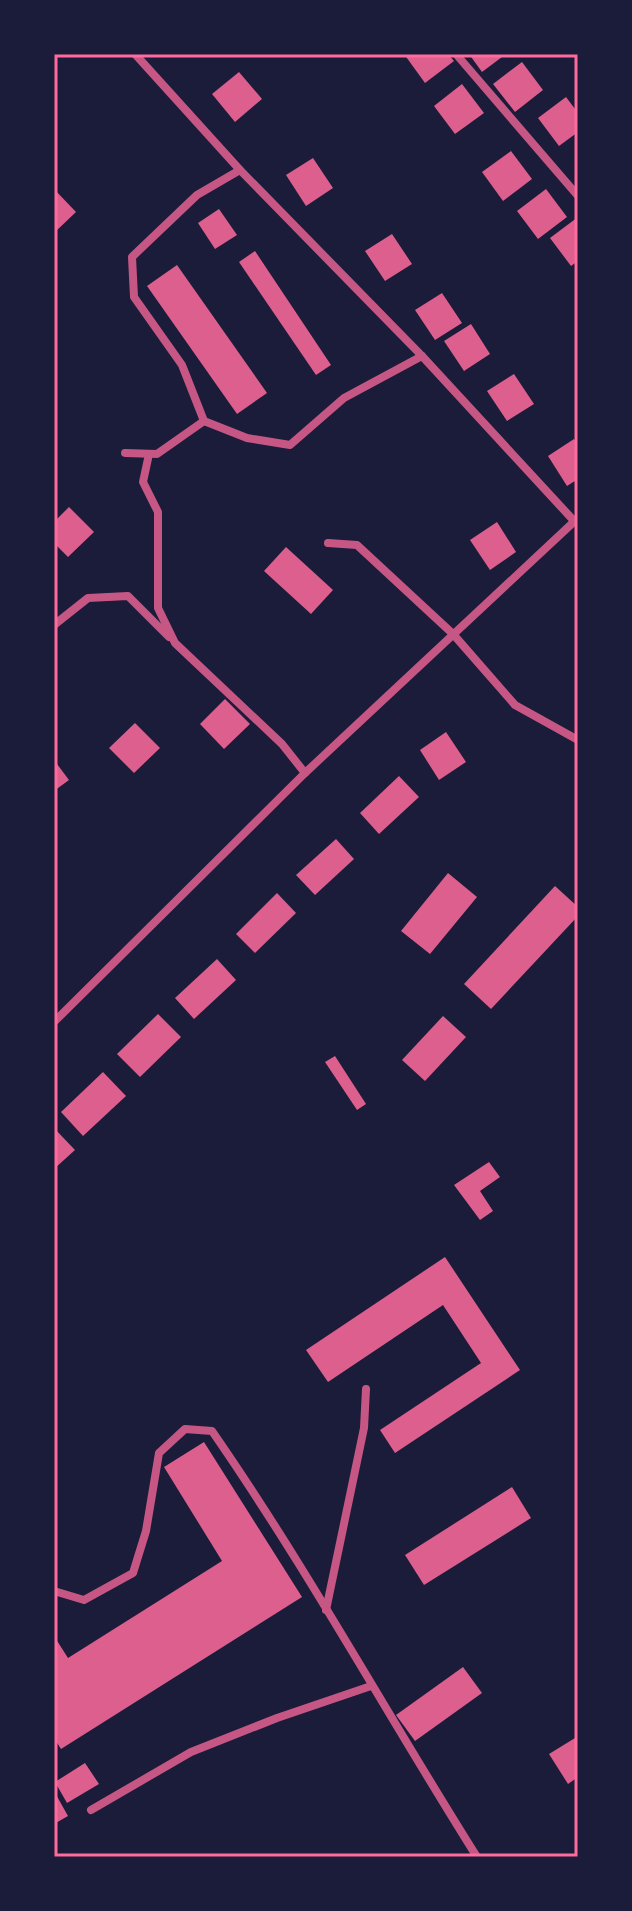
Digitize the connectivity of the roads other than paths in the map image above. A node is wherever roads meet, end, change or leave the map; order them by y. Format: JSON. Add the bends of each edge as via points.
{"nodes":[{"id":1,"x":135,"y":54,"type":"edge"},
{"id":2,"x":456,"y":54,"type":"edge"},
{"id":3,"x":240,"y":170,"type":"junction"},
{"id":4,"x":578,"y":196,"type":"edge"},
{"id":5,"x":422,"y":356,"type":"junction"},
{"id":6,"x":204,"y":421,"type":"junction"},
{"id":7,"x":125,"y":453,"type":"dead end"},
{"id":8,"x":149,"y":454,"type":"junction"},
{"id":9,"x":576,"y":520,"type":"edge"},
{"id":10,"x":328,"y":543,"type":"dead end"},
{"id":11,"x":54,"y":625,"type":"edge"},
{"id":12,"x":453,"y":634,"type":"junction"},
{"id":13,"x":175,"y":643,"type":"junction"},
{"id":14,"x":578,"y":740,"type":"edge"},
{"id":15,"x":305,"y":773,"type":"junction"},
{"id":16,"x":54,"y":1022,"type":"edge"},
{"id":17,"x":366,"y":1389,"type":"dead end"},
{"id":18,"x":54,"y":1591,"type":"edge"},
{"id":19,"x":326,"y":1610,"type":"junction"},
{"id":20,"x":371,"y":1686,"type":"junction"},
{"id":21,"x":91,"y":1810,"type":"dead end"},
{"id":22,"x":477,"y":1857,"type":"edge"}],
"edges":[{"from":1,"to":3,"type":"street"},
{"from":2,"to":4,"type":"street"},
{"from":3,"to":5,"type":"street"},
{"from":3,"to":6,"type":"street","via":[[197,195],[132,257],[134,297],[182,365]]},
{"from":5,"to":6,"type":"street","via":[[344,398],[290,445],[247,438]]},
{"from":5,"to":9,"type":"street"},
{"from":6,"to":8,"type":"street","via":[[157,454]]},
{"from":7,"to":8,"type":"street"},
{"from":8,"to":13,"type":"street","via":[[143,482],[158,512],[158,608]]},
{"from":9,"to":12,"type":"street"},
{"from":10,"to":12,"type":"street","via":[[357,545]]},
{"from":11,"to":13,"type":"street","via":[[88,598],[128,596]]},
{"from":12,"to":14,"type":"street","via":[[515,705]]},
{"from":12,"to":15,"type":"street"},
{"from":13,"to":15,"type":"street","via":[[282,744]]},
{"from":15,"to":16,"type":"street"},
{"from":17,"to":19,"type":"street","via":[[364,1428]]},
{"from":18,"to":19,"type":"street","via":[[84,1600],[133,1573],[159,1453],[185,1429],[212,1431]]},
{"from":19,"to":20,"type":"street"},
{"from":20,"to":21,"type":"street","via":[[191,1752]]},
{"from":20,"to":22,"type":"street"}]}
